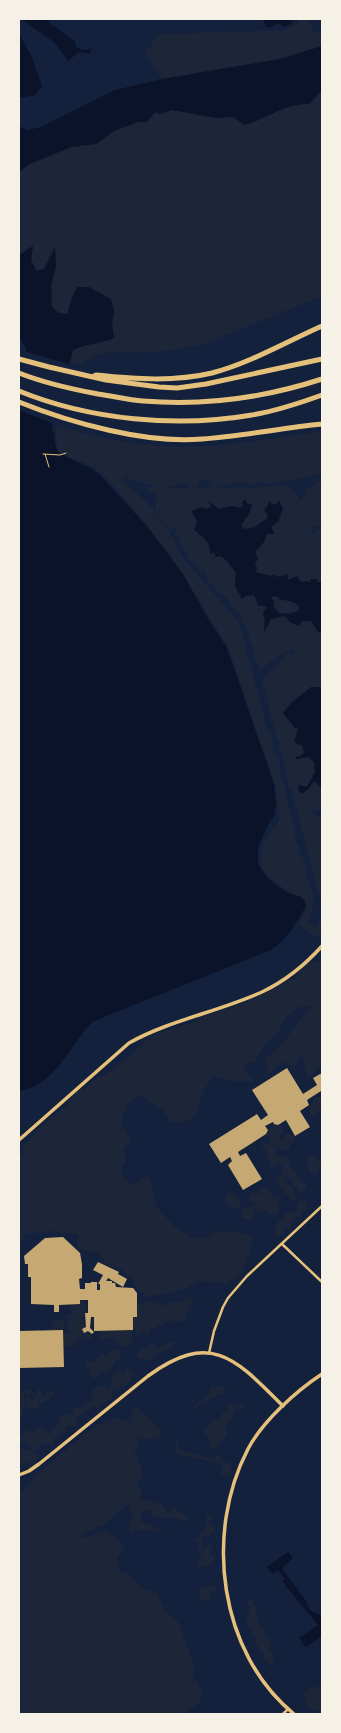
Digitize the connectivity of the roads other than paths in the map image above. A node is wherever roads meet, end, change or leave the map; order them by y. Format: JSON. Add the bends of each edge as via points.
{"nodes":[{"id":1,"x":322,"y":326,"type":"edge"},
{"id":2,"x":19,"y":359,"type":"edge"},
{"id":3,"x":322,"y":359,"type":"edge"},
{"id":4,"x":19,"y":373,"type":"edge"},
{"id":5,"x":92,"y":377,"type":"junction"},
{"id":6,"x":322,"y":379,"type":"edge"},
{"id":7,"x":19,"y":391,"type":"edge"},
{"id":8,"x":322,"y":395,"type":"edge"},
{"id":9,"x":19,"y":402,"type":"edge"},
{"id":10,"x":322,"y":424,"type":"edge"},
{"id":11,"x":322,"y":946,"type":"edge"},
{"id":12,"x":19,"y":1140,"type":"edge"},
{"id":13,"x":322,"y":1206,"type":"edge"},
{"id":14,"x":282,"y":1244,"type":"junction"},
{"id":15,"x":322,"y":1282,"type":"edge"},
{"id":16,"x":209,"y":1353,"type":"junction"},
{"id":17,"x":322,"y":1374,"type":"edge"},
{"id":18,"x":283,"y":1406,"type":"junction"},
{"id":19,"x":19,"y":1475,"type":"edge"},
{"id":20,"x":288,"y":1709,"type":"junction"},
{"id":21,"x":283,"y":1714,"type":"edge"},
{"id":22,"x":294,"y":1714,"type":"edge"}],
"edges":[{"from":1,"to":5,"type":"highway","via":[[236,365],[212,373],[165,379],[96,375]]},
{"from":2,"to":5,"type":"highway"},
{"from":3,"to":5,"type":"highway","via":[[177,388]]},
{"from":4,"to":6,"type":"highway","via":[[88,392],[142,401],[194,402],[236,399],[268,394]]},
{"from":7,"to":8,"type":"highway","via":[[84,410],[118,416],[209,420],[254,415]]},
{"from":9,"to":10,"type":"highway","via":[[81,424],[165,439],[200,439]]},
{"from":11,"to":12,"type":"street","via":[[305,964],[262,992],[149,1032],[128,1043]]},
{"from":13,"to":14,"type":"street"},
{"from":14,"to":15,"type":"street"},
{"from":14,"to":16,"type":"street","via":[[247,1276],[228,1298],[214,1331]]},
{"from":16,"to":18,"type":"street","via":[[220,1355],[241,1366]]},
{"from":16,"to":19,"type":"street","via":[[185,1354],[163,1365],[123,1394],[29,1472]]},
{"from":17,"to":18,"type":"street"},
{"from":18,"to":20,"type":"street","via":[[248,1448],[234,1483],[224,1526],[223,1558],[229,1605],[242,1642],[266,1683]]},
{"from":20,"to":21,"type":"street"},
{"from":20,"to":22,"type":"street"}]}
